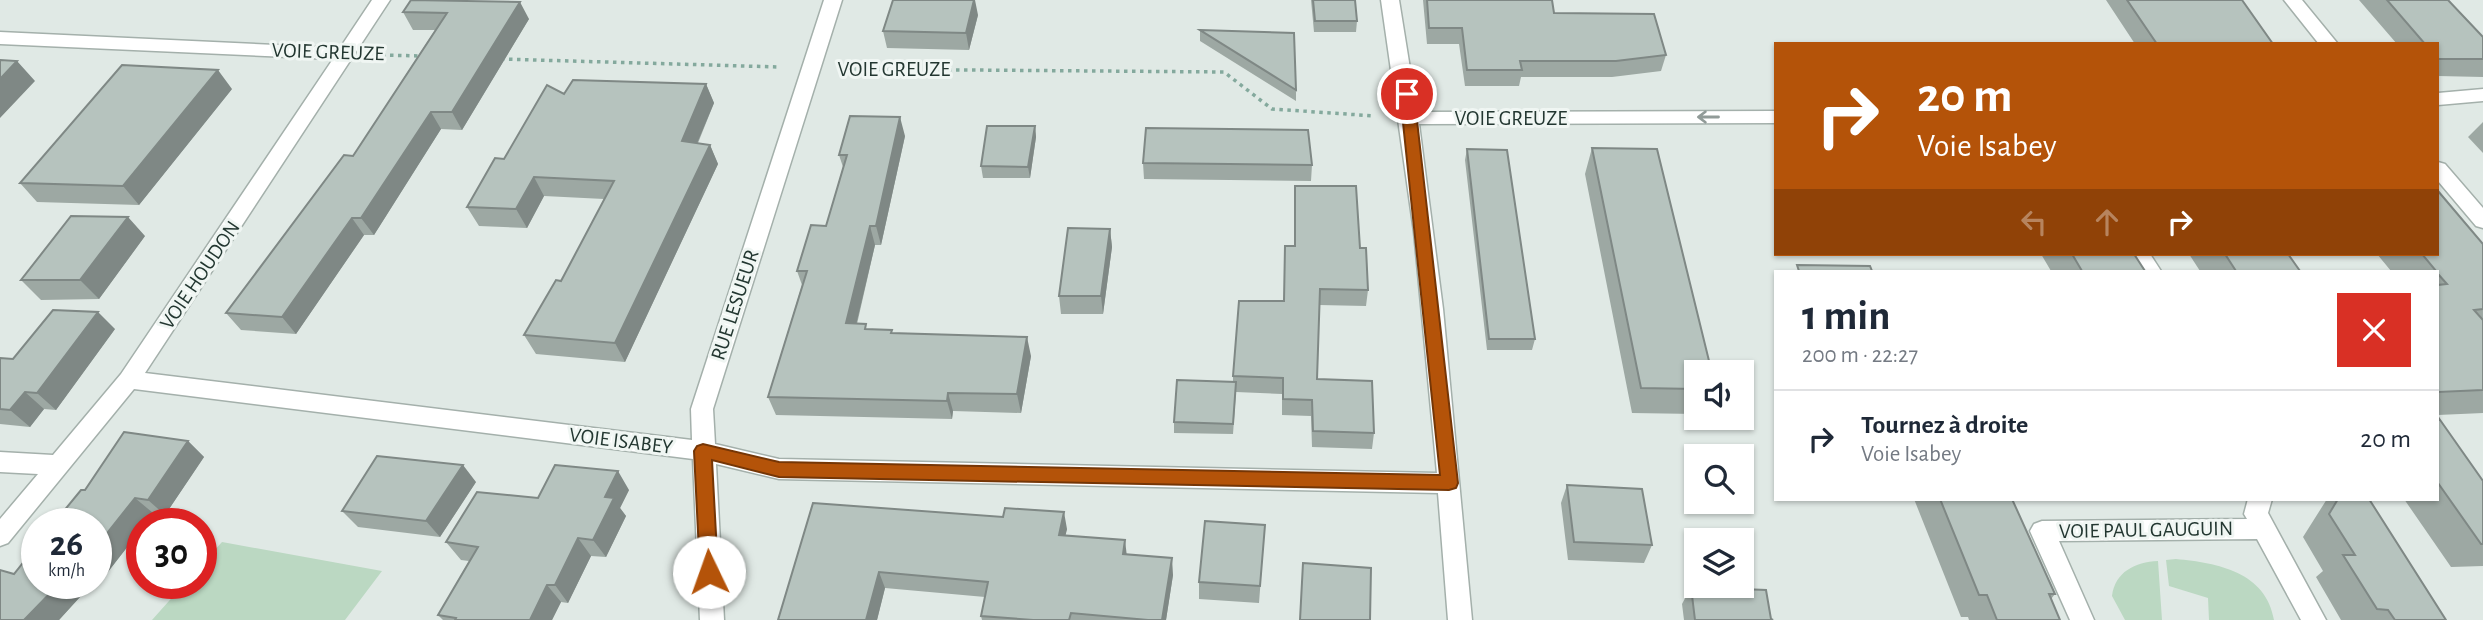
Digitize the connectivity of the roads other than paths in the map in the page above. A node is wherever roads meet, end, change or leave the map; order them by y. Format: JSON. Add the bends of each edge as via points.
{"nodes":[{"id":1,"x":381,"y":0,"type":"edge"},
{"id":2,"x":833,"y":0,"type":"edge"},
{"id":3,"x":1391,"y":0,"type":"edge"},
{"id":4,"x":2292,"y":0,"type":"edge"},
{"id":5,"x":0,"y":38,"type":"edge"},
{"id":6,"x":2327,"y":42,"type":"edge"},
{"id":7,"x":347,"y":54,"type":"junction"},
{"id":8,"x":2483,"y":95,"type":"edge"},
{"id":9,"x":2439,"y":99,"type":"edge"},
{"id":10,"x":1774,"y":117,"type":"edge"},
{"id":11,"x":1411,"y":118,"type":"junction"},
{"id":12,"x":2439,"y":170,"type":"edge"},
{"id":13,"x":2483,"y":221,"type":"edge"},
{"id":14,"x":129,"y":380,"type":"junction"},
{"id":15,"x":703,"y":451,"type":"junction"},
{"id":16,"x":0,"y":462,"type":"edge"},
{"id":17,"x":58,"y":465,"type":"junction"},
{"id":18,"x":1449,"y":483,"type":"junction"},
{"id":19,"x":2259,"y":501,"type":"edge"},
{"id":20,"x":2264,"y":529,"type":"junction"},
{"id":21,"x":0,"y":536,"type":"edge"},
{"id":22,"x":712,"y":620,"type":"edge"},
{"id":23,"x":1460,"y":620,"type":"edge"},
{"id":24,"x":2082,"y":620,"type":"edge"},
{"id":25,"x":2314,"y":620,"type":"edge"}],
"edges":[{"from":1,"to":7,"type":"street","name":"VOIE HOUDON"},
{"from":2,"to":15,"type":"street","name":"RUE LESUEUR","via":[[702,409]]},
{"from":3,"to":11,"type":"street"},
{"from":4,"to":6,"type":"street"},
{"from":5,"to":7,"type":"street","name":"VOIE GREUZE"},
{"from":7,"to":14,"type":"street","name":"VOIE HOUDON"},
{"from":8,"to":9,"type":"street"},
{"from":10,"to":11,"type":"street","name":"VOIE GREUZE","one_way":true},
{"from":11,"to":18,"type":"street"},
{"from":12,"to":13,"type":"street"},
{"from":14,"to":15,"type":"street","name":"VOIE ISABEY"},
{"from":14,"to":17,"type":"street","name":"VOIE HOUDON"},
{"from":15,"to":18,"type":"street","name":"VOIE ISABEY","via":[[779,470]]},
{"from":15,"to":22,"type":"street","name":"RUE LESUEUR"},
{"from":16,"to":17,"type":"street"},
{"from":17,"to":21,"type":"street","name":"VOIE HOUDON"},
{"from":18,"to":23,"type":"street"},
{"from":19,"to":20,"type":"street","name":"VOIE PAUL GAUGUIN","via":[[2256,514]]},
{"from":20,"to":24,"type":"street","name":"VOIE PAUL GAUGUIN","via":[[2042,531]]},
{"from":20,"to":25,"type":"street","name":"VOIE PAUL GAUGUIN"}]}
